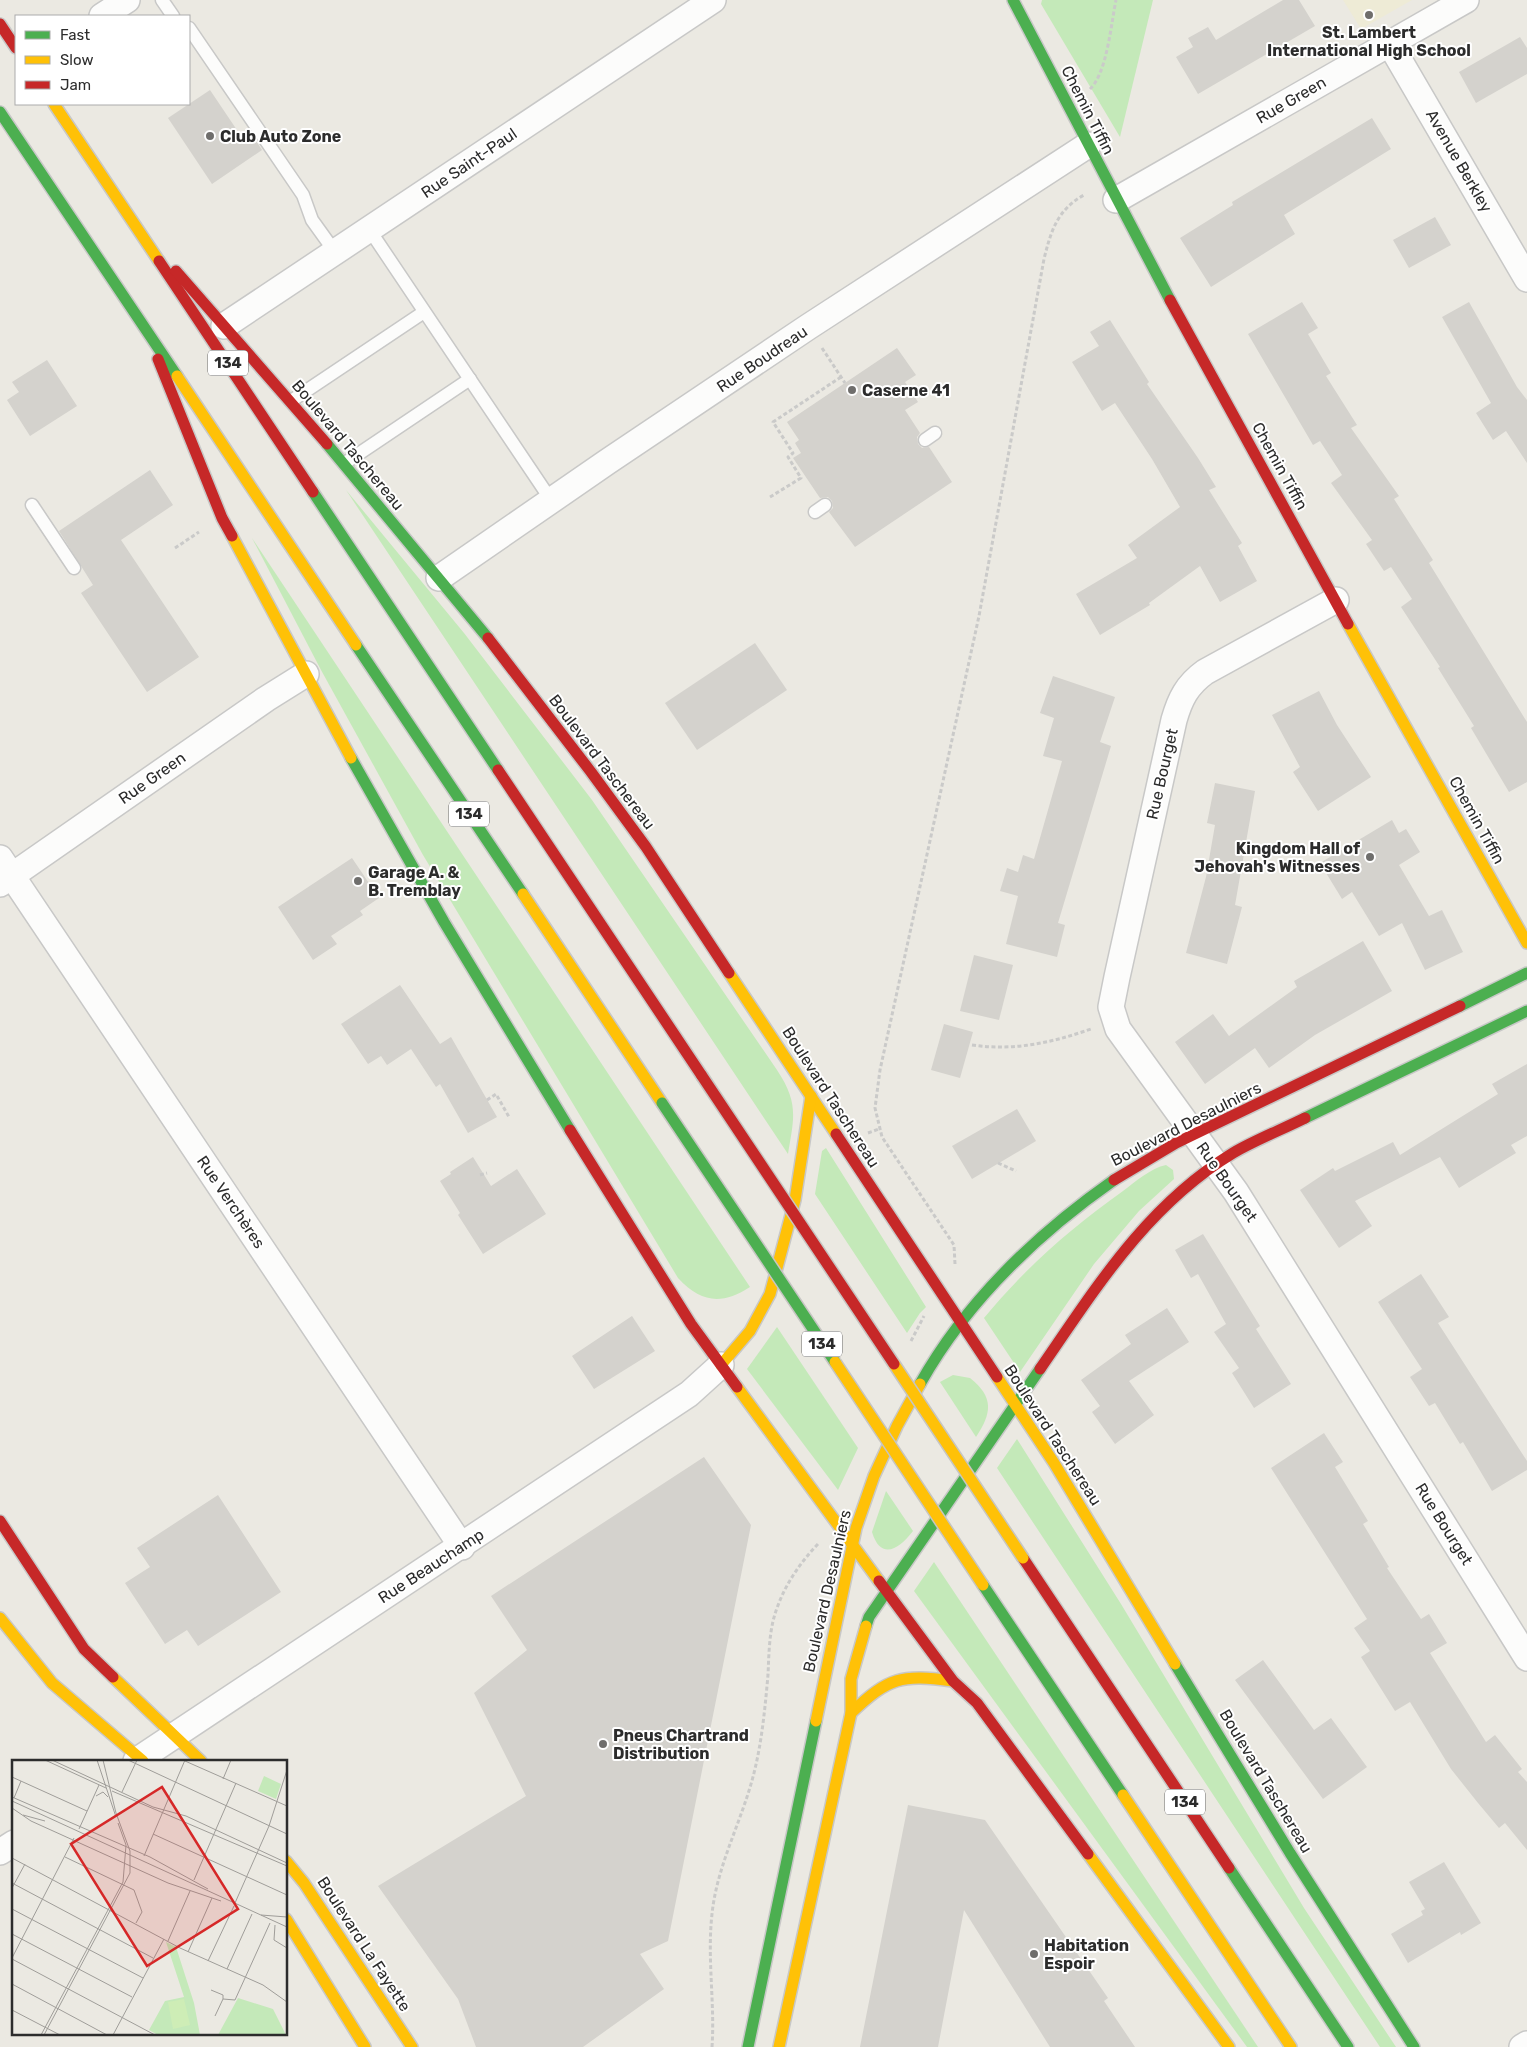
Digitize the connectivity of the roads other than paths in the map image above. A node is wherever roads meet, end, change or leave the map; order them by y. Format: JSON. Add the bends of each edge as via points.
{"nodes":[{"id":1,"x":127,"y":0,"type":"edge"},
{"id":2,"x":162,"y":0,"type":"edge"},
{"id":3,"x":714,"y":0,"type":"edge"},
{"id":4,"x":1013,"y":0,"type":"edge"},
{"id":5,"x":1466,"y":0,"type":"edge"},
{"id":6,"x":104,"y":15,"type":"edge"},
{"id":7,"x":172,"y":15,"type":"edge"},
{"id":8,"x":0,"y":24,"type":"edge"},
{"id":9,"x":190,"y":29,"type":"edge"},
{"id":10,"x":1390,"y":44,"type":"junction"},
{"id":11,"x":15,"y":46,"type":"edge"},
{"id":12,"x":55,"y":105,"type":"edge"},
{"id":13,"x":0,"y":112,"type":"edge"},
{"id":14,"x":1088,"y":145,"type":"junction"},
{"id":15,"x":1116,"y":200,"type":"junction"},
{"id":16,"x":136,"y":226,"type":"junction"},
{"id":17,"x":369,"y":229,"type":"junction"},
{"id":18,"x":335,"y":252,"type":"junction"},
{"id":19,"x":1527,"y":279,"type":"edge"},
{"id":20,"x":424,"y":312,"type":"junction"},
{"id":21,"x":144,"y":325,"type":"junction"},
{"id":22,"x":224,"y":326,"type":"junction"},
{"id":23,"x":470,"y":379,"type":"junction"},
{"id":24,"x":291,"y":401,"type":"junction"},
{"id":25,"x":345,"y":463,"type":"junction"},
{"id":26,"x":551,"y":500,"type":"junction"},
{"id":27,"x":32,"y":505,"type":"dead end"},
{"id":28,"x":74,"y":568,"type":"dead end"},
{"id":29,"x":439,"y":578,"type":"junction"},
{"id":30,"x":1336,"y":600,"type":"junction"},
{"id":31,"x":306,"y":674,"type":"junction"},
{"id":32,"x":4,"y":872,"type":"edge"},
{"id":33,"x":1527,"y":943,"type":"edge"},
{"id":34,"x":1527,"y":973,"type":"edge"},
{"id":35,"x":1527,"y":1011,"type":"edge"},
{"id":36,"x":811,"y":1096,"type":"junction"},
{"id":37,"x":1194,"y":1135,"type":"junction"},
{"id":38,"x":1216,"y":1164,"type":"junction"},
{"id":39,"x":960,"y":1324,"type":"junction"},
{"id":40,"x":721,"y":1365,"type":"junction"},
{"id":41,"x":1015,"y":1404,"type":"junction"},
{"id":42,"x":0,"y":1521,"type":"edge"},
{"id":43,"x":852,"y":1544,"type":"junction"},
{"id":44,"x":462,"y":1547,"type":"junction"},
{"id":45,"x":887,"y":1592,"type":"junction"},
{"id":46,"x":0,"y":1618,"type":"edge"},
{"id":47,"x":1527,"y":1658,"type":"edge"},
{"id":48,"x":953,"y":1681,"type":"junction"},
{"id":49,"x":851,"y":1713,"type":"junction"},
{"id":50,"x":174,"y":1736,"type":"junction"},
{"id":51,"x":140,"y":1760,"type":"edge"},
{"id":52,"x":200,"y":1760,"type":"edge"},
{"id":53,"x":12,"y":1844,"type":"edge"},
{"id":54,"x":0,"y":1852,"type":"edge"},
{"id":55,"x":288,"y":1863,"type":"edge"},
{"id":56,"x":288,"y":1922,"type":"edge"},
{"id":57,"x":1527,"y":2044,"type":"edge"},
{"id":58,"x":365,"y":2047,"type":"edge"},
{"id":59,"x":412,"y":2047,"type":"edge"},
{"id":60,"x":748,"y":2047,"type":"edge"},
{"id":61,"x":779,"y":2047,"type":"edge"},
{"id":62,"x":1229,"y":2047,"type":"edge"},
{"id":63,"x":1291,"y":2047,"type":"edge"},
{"id":64,"x":1348,"y":2047,"type":"edge"},
{"id":65,"x":1414,"y":2047,"type":"edge"},
{"id":66,"x":1522,"y":2047,"type":"edge"}],
"edges":[{"from":1,"to":6,"type":"street"},
{"from":2,"to":7,"type":"lane"},
{"from":3,"to":17,"type":"street","name":"Rue Saint-Paul"},
{"from":4,"to":14,"type":"main road","name":"Chemin Tiffin"},
{"from":5,"to":10,"type":"street","name":"Rue Green"},
{"from":8,"to":11,"type":"main road"},
{"from":9,"to":18,"type":"lane","via":[[303,195],[312,220]]},
{"from":10,"to":15,"type":"street","name":"Rue Green"},
{"from":10,"to":19,"type":"street","name":"Avenue Berkley"},
{"from":12,"to":16,"type":"main road","name":"Boulevard Taschereau","number":"134"},
{"from":13,"to":21,"type":"main road","number":"134"},
{"from":14,"to":15,"type":"main road","name":"Chemin Tiffin"},
{"from":14,"to":26,"type":"street","name":"Rue Boudreau","via":[[808,327]]},
{"from":15,"to":30,"type":"main road","name":"Chemin Tiffin"},
{"from":16,"to":22,"type":"main road","name":"Boulevard Taschereau"},
{"from":16,"to":64,"type":"main road","name":"Boulevard Taschereau","number":"134","bridge":true},
{"from":17,"to":18,"type":"street","name":"Rue Saint-Paul"},
{"from":17,"to":20,"type":"lane"},
{"from":18,"to":22,"type":"street","name":"Rue Saint-Paul"},
{"from":20,"to":23,"type":"lane"},
{"from":20,"to":24,"type":"lane"},
{"from":21,"to":31,"type":"main road","via":[[222,518]]},
{"from":21,"to":63,"type":"main road","number":"134","bridge":true},
{"from":22,"to":24,"type":"main road","name":"Boulevard Taschereau"},
{"from":23,"to":25,"type":"lane"},
{"from":23,"to":26,"type":"lane"},
{"from":24,"to":25,"type":"main road","name":"Boulevard Taschereau"},
{"from":25,"to":29,"type":"main road","name":"Boulevard Taschereau"},
{"from":26,"to":29,"type":"street","name":"Rue Boudreau"},
{"from":27,"to":28,"type":"lane"},
{"from":29,"to":36,"type":"main road","name":"Boulevard Taschereau","via":[[621,812]]},
{"from":30,"to":33,"type":"main road","name":"Chemin Tiffin"},
{"from":30,"to":37,"type":"street","name":"Rue Bourget","via":[[1205,672],[1182,695],[1174,720],[1112,1000],[1114,1022]]},
{"from":31,"to":32,"type":"street","name":"Rue Green"},
{"from":31,"to":40,"type":"main road","via":[[368,790],[467,959],[638,1243]]},
{"from":32,"to":44,"type":"street","name":"Rue Verchères"},
{"from":34,"to":37,"type":"main road","name":"Boulevard Desaulniers"},
{"from":35,"to":38,"type":"main road"},
{"from":36,"to":39,"type":"main road","name":"Boulevard Taschereau"},
{"from":36,"to":40,"type":"main road","via":[[795,1200],[770,1294],[750,1330]]},
{"from":37,"to":38,"type":"street","name":"Rue Bourget"},
{"from":37,"to":39,"type":"main road","name":"Boulevard Desaulniers","via":[[1113,1180],[1053,1226],[1025,1251]]},
{"from":38,"to":41,"type":"main road","via":[[1160,1210],[1126,1246]]},
{"from":38,"to":47,"type":"street","name":"Rue Bourget"},
{"from":39,"to":41,"type":"main road","name":"Boulevard Taschereau"},
{"from":39,"to":43,"type":"main road","name":"Boulevard Desaulniers","via":[[920,1382],[893,1432],[864,1503]]},
{"from":40,"to":43,"type":"main road"},
{"from":40,"to":44,"type":"street","name":"Rue Beauchamp","via":[[689,1394]]},
{"from":41,"to":45,"type":"main road"},
{"from":41,"to":65,"type":"main road","name":"Boulevard Taschereau","via":[[1059,1470],[1290,1853]]},
{"from":42,"to":50,"type":"main road","via":[[84,1649]]},
{"from":43,"to":45,"type":"main road"},
{"from":43,"to":60,"type":"main road","name":"Boulevard Desaulniers"},
{"from":44,"to":50,"type":"street","name":"Rue Beauchamp"},
{"from":45,"to":48,"type":"main road"},
{"from":45,"to":49,"type":"main road","via":[[869,1617],[858,1651],[851,1679]]},
{"from":46,"to":51,"type":"main road","via":[[52,1683]]},
{"from":48,"to":49,"type":"main road","via":[[917,1677],[893,1680],[875,1689]]},
{"from":48,"to":62,"type":"main road","via":[[977,1703]]},
{"from":49,"to":61,"type":"main road"},
{"from":50,"to":51,"type":"street","name":"Rue Beauchamp"},
{"from":50,"to":52,"type":"main road"},
{"from":53,"to":54,"type":"street"},
{"from":55,"to":59,"type":"main road","name":"Boulevard La Fayette"},
{"from":56,"to":58,"type":"main road"},
{"from":57,"to":66,"type":"street"}]}
